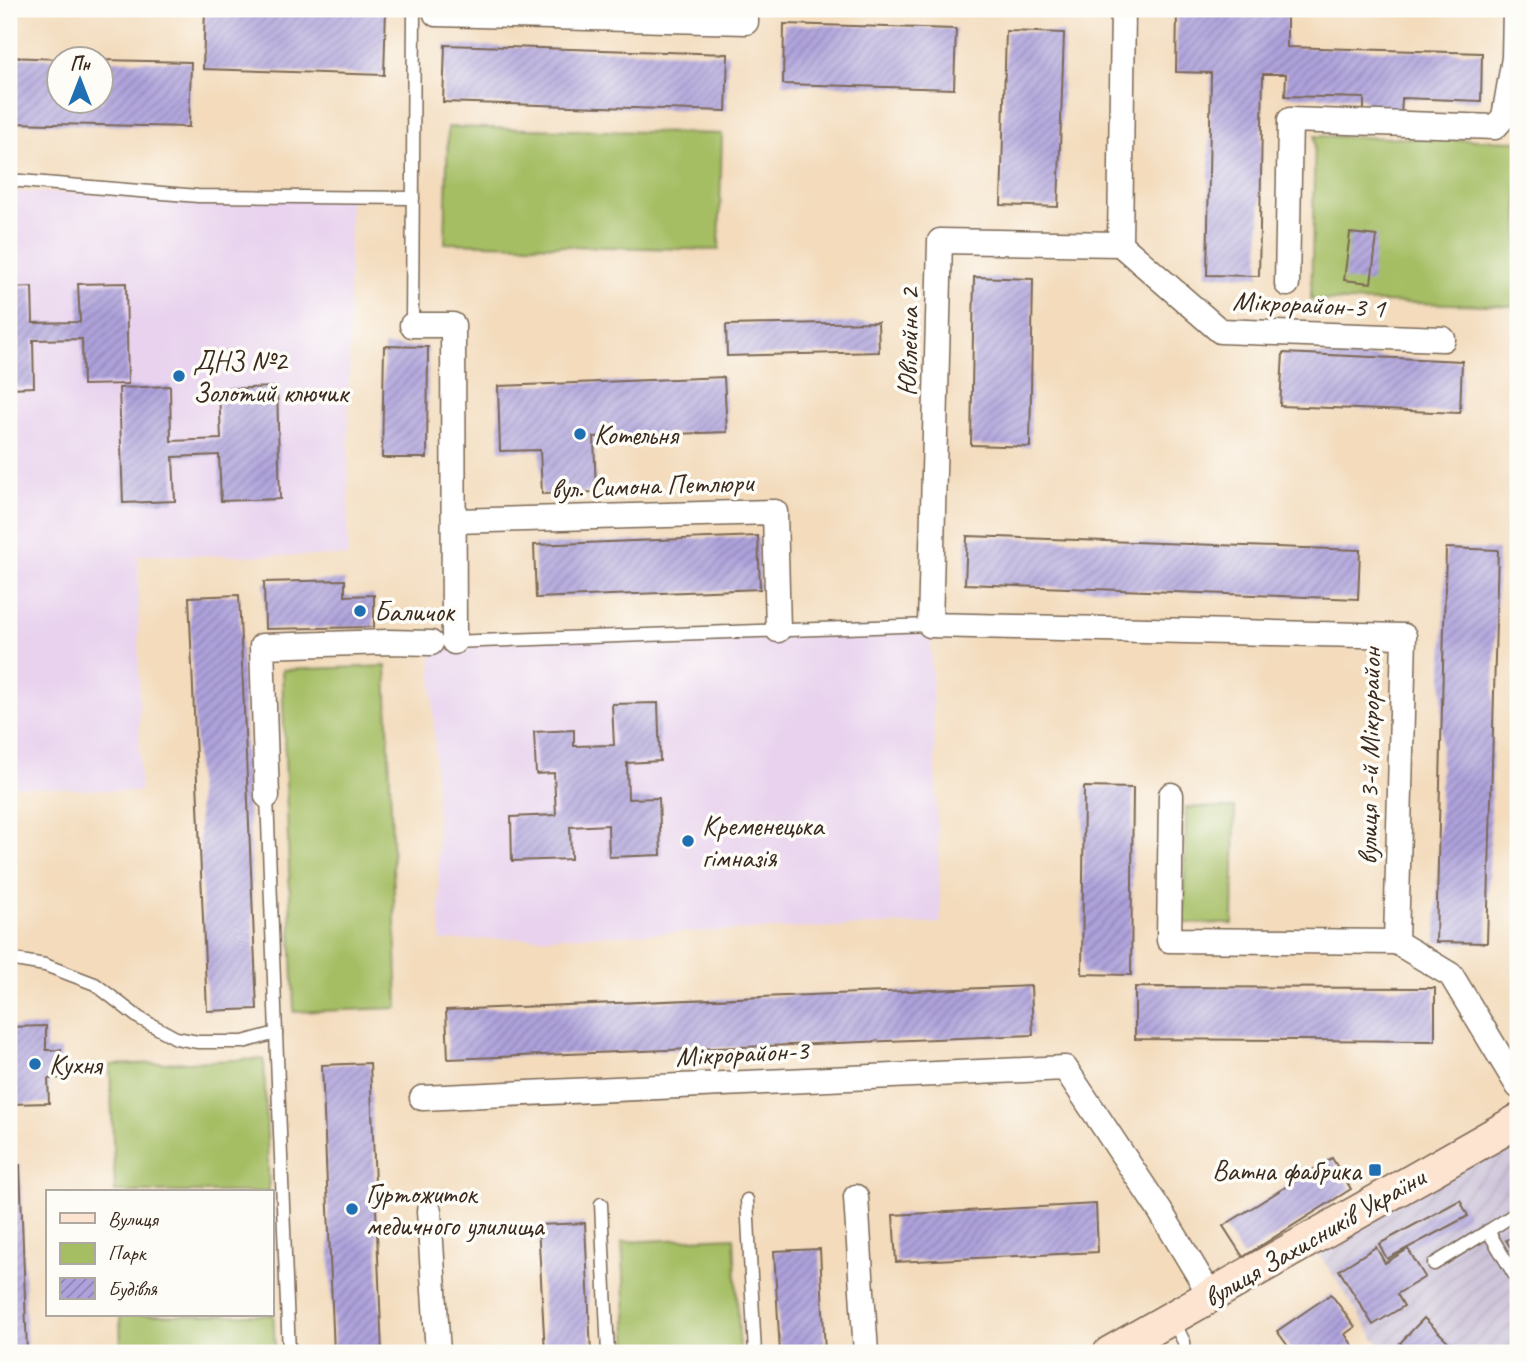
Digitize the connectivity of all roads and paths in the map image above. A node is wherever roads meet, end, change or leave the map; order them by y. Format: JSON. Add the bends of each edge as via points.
{"nodes":[{"id":1,"x":747,"y":9,"type":"edge"},
{"id":2,"x":1123,"y":9,"type":"edge"},
{"id":3,"x":1515,"y":9,"type":"edge"},
{"id":4,"x":425,"y":11,"type":"edge"},
{"id":5,"x":9,"y":180,"type":"edge"},
{"id":6,"x":413,"y":198,"type":"junction"},
{"id":7,"x":1120,"y":244,"type":"junction"},
{"id":8,"x":1287,"y":284,"type":"dead end"},
{"id":9,"x":412,"y":324,"type":"joint"},
{"id":10,"x":1443,"y":340,"type":"dead end"},
{"id":11,"x":455,"y":521,"type":"junction"},
{"id":12,"x":930,"y":625,"type":"junction"},
{"id":13,"x":778,"y":630,"type":"junction"},
{"id":14,"x":442,"y":642,"type":"junction"},
{"id":15,"x":1171,"y":795,"type":"dead end"},
{"id":16,"x":267,"y":796,"type":"joint"},
{"id":17,"x":1396,"y":942,"type":"junction"},
{"id":18,"x":9,"y":959,"type":"edge"},
{"id":19,"x":276,"y":1033,"type":"junction"},
{"id":20,"x":1518,"y":1086,"type":"edge"},
{"id":21,"x":422,"y":1098,"type":"dead end"},
{"id":22,"x":1518,"y":1121,"type":"edge"},
{"id":23,"x":856,"y":1197,"type":"dead end"},
{"id":24,"x":747,"y":1200,"type":"dead end"},
{"id":25,"x":601,"y":1205,"type":"dead end"},
{"id":26,"x":429,"y":1211,"type":"dead end"},
{"id":27,"x":1518,"y":1212,"type":"edge"},
{"id":28,"x":1488,"y":1231,"type":"junction"},
{"id":29,"x":1434,"y":1264,"type":"dead end"},
{"id":30,"x":1518,"y":1282,"type":"edge"},
{"id":31,"x":1211,"y":1296,"type":"junction"},
{"id":32,"x":1172,"y":1318,"type":"junction"},
{"id":33,"x":289,"y":1353,"type":"edge"},
{"id":34,"x":438,"y":1353,"type":"edge"},
{"id":35,"x":608,"y":1353,"type":"edge"},
{"id":36,"x":755,"y":1353,"type":"edge"},
{"id":37,"x":866,"y":1353,"type":"edge"},
{"id":38,"x":1110,"y":1353,"type":"edge"},
{"id":39,"x":1185,"y":1353,"type":"edge"}],
"edges":[{"from":1,"to":4,"type":"street","via":[[747,22]]},
{"from":2,"to":7,"type":"street"},
{"from":3,"to":8,"type":"street","via":[[1514,58],[1504,117],[1496,127],[1290,120]]},
{"from":4,"to":6,"type":"lane"},
{"from":5,"to":6,"type":"lane","via":[[198,196]]},
{"from":6,"to":9,"type":"lane"},
{"from":7,"to":10,"type":"street","name":"Мікрорайон-3 1","via":[[1220,331]]},
{"from":7,"to":12,"type":"street","name":"Ювілейна 2","via":[[940,241]]},
{"from":9,"to":11,"type":"street","via":[[453,326]]},
{"from":11,"to":13,"type":"street","name":"вул. Симона Петлюри","via":[[775,512]]},
{"from":11,"to":14,"type":"street"},
{"from":12,"to":13,"type":"lane"},
{"from":12,"to":17,"type":"street","name":"вулиця 3-й Мікрорайон","via":[[1404,636]]},
{"from":13,"to":14,"type":"lane"},
{"from":14,"to":16,"type":"street","via":[[262,646]]},
{"from":15,"to":17,"type":"street","via":[[1169,940]]},
{"from":16,"to":19,"type":"lane"},
{"from":17,"to":20,"type":"street","via":[[1451,975]]},
{"from":18,"to":19,"type":"lane","via":[[45,965],[95,984],[139,1018],[176,1038],[243,1042]]},
{"from":19,"to":33,"type":"lane"},
{"from":21,"to":31,"type":"street","name":"Мікрорайон-3","via":[[1065,1069]]},
{"from":22,"to":31,"type":"street","name":"вулиця Захисників України"},
{"from":23,"to":37,"type":"street"},
{"from":24,"to":36,"type":"lane"},
{"from":25,"to":35,"type":"lane"},
{"from":26,"to":34,"type":"street"},
{"from":27,"to":28,"type":"lane"},
{"from":28,"to":29,"type":"lane"},
{"from":28,"to":30,"type":"lane"},
{"from":31,"to":32,"type":"street","name":"вулиця Захисників України"},
{"from":32,"to":38,"type":"street","name":"вулиця Захисників України"},
{"from":32,"to":39,"type":"lane"}]}
